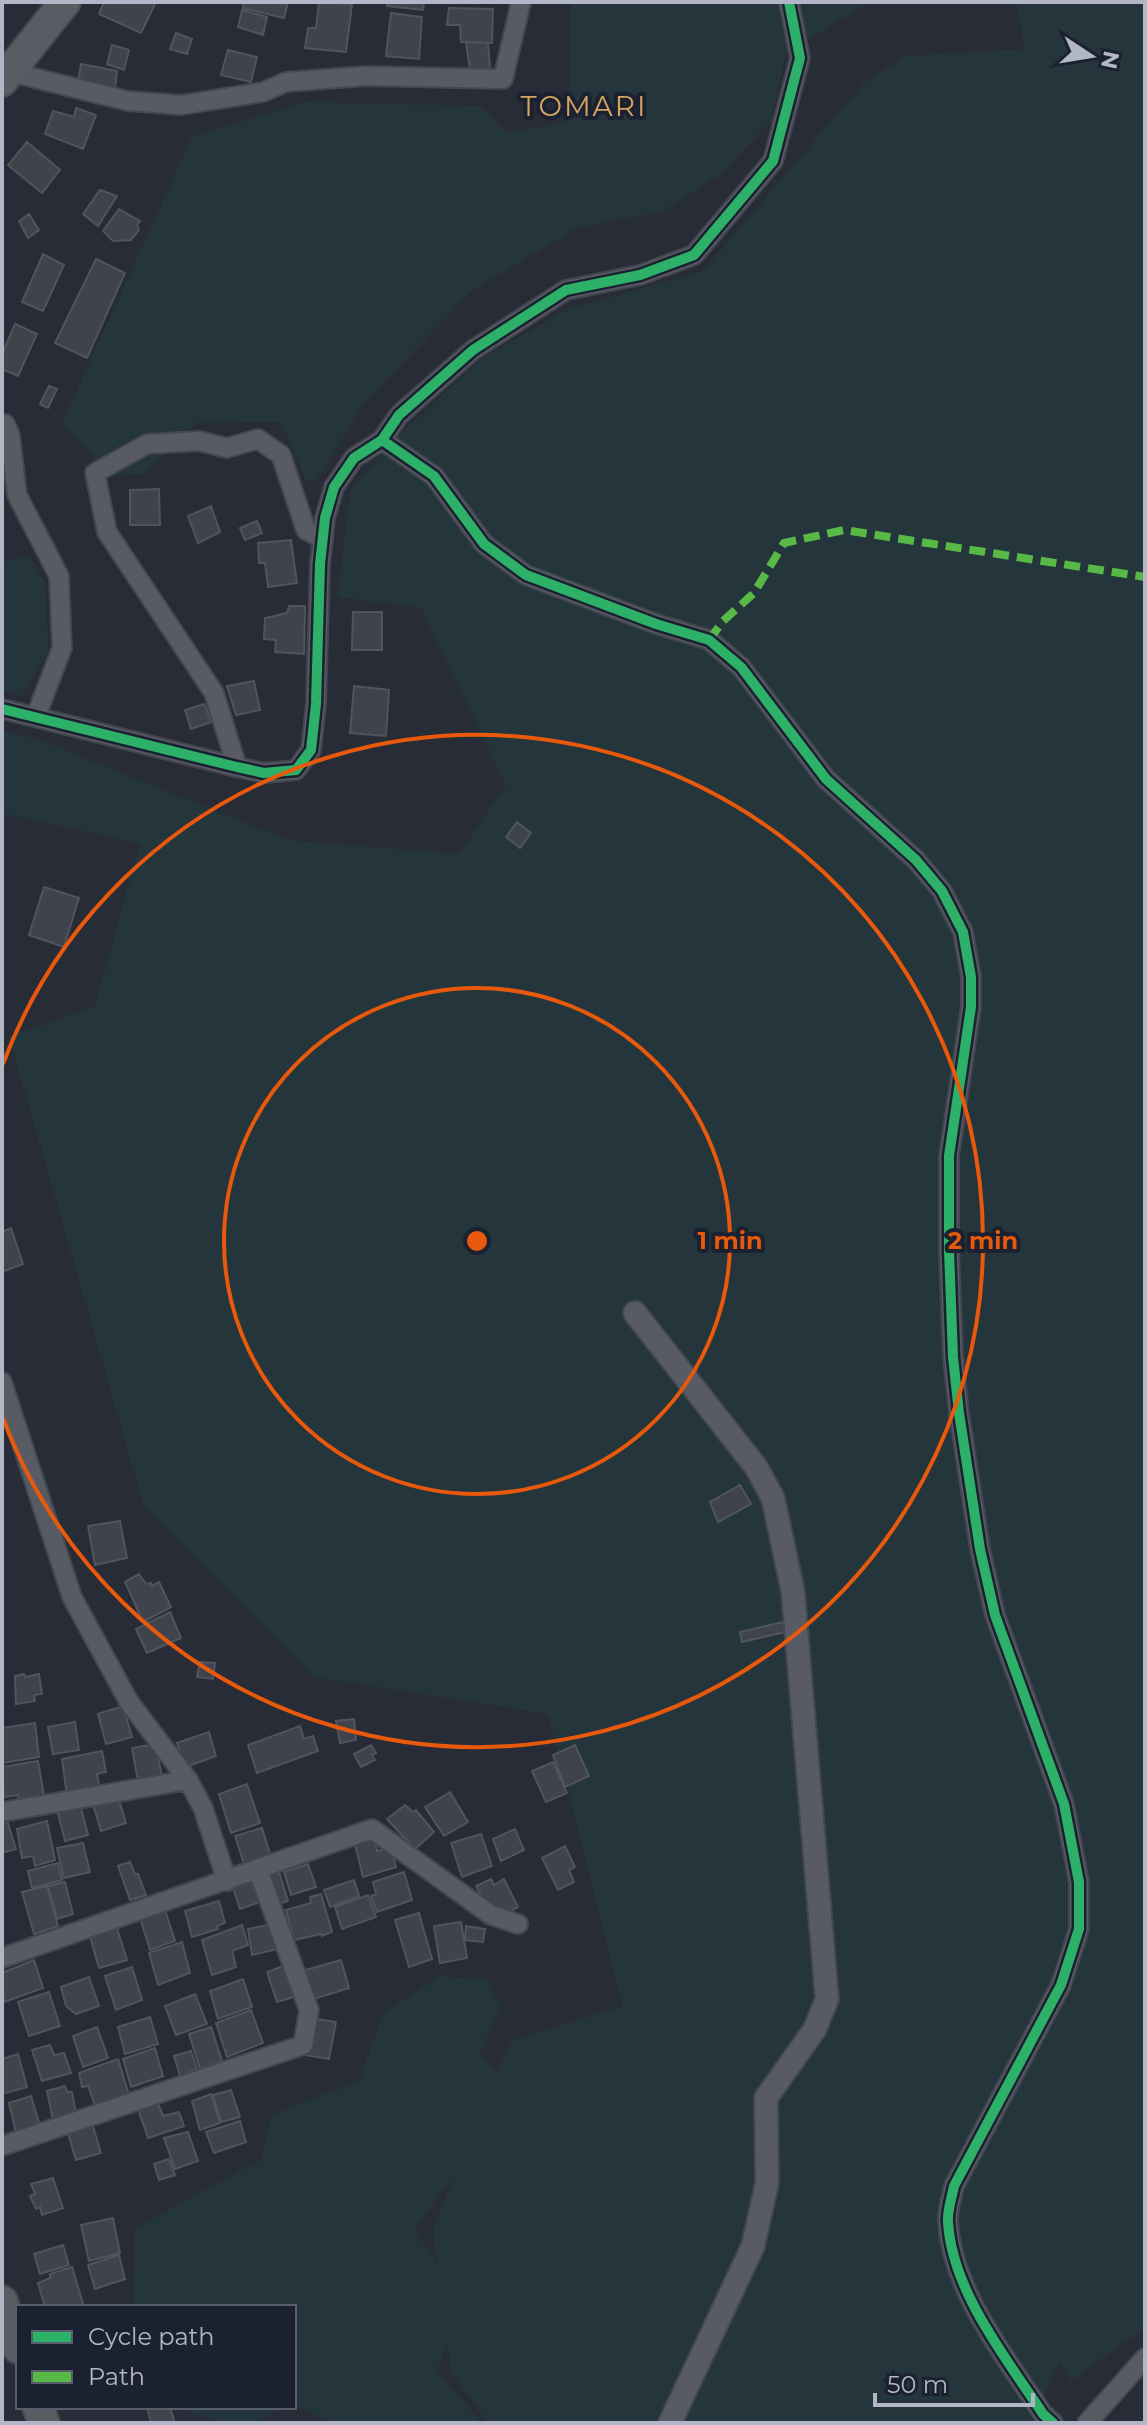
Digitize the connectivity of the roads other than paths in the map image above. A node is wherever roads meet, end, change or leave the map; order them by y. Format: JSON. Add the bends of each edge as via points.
{"nodes":[{"id":1,"x":65,"y":2,"type":"edge"},
{"id":2,"x":521,"y":2,"type":"edge"},
{"id":3,"x":789,"y":2,"type":"edge"},
{"id":4,"x":6,"y":76,"type":"edge"},
{"id":5,"x":2,"y":424,"type":"edge"},
{"id":6,"x":382,"y":440,"type":"junction"},
{"id":7,"x":323,"y":539,"type":"junction"},
{"id":8,"x":2,"y":709,"type":"edge"},
{"id":9,"x":36,"y":716,"type":"junction"},
{"id":10,"x":237,"y":767,"type":"junction"},
{"id":11,"x":635,"y":1313,"type":"dead end"},
{"id":12,"x":2,"y":1382,"type":"edge"},
{"id":13,"x":188,"y":1780,"type":"junction"},
{"id":14,"x":2,"y":1812,"type":"edge"},
{"id":15,"x":258,"y":1870,"type":"junction"},
{"id":16,"x":227,"y":1881,"type":"junction"},
{"id":17,"x":518,"y":1924,"type":"dead end"},
{"id":18,"x":2,"y":1958,"type":"edge"},
{"id":19,"x":2,"y":2146,"type":"edge"},
{"id":20,"x":2,"y":2301,"type":"edge"},
{"id":21,"x":16,"y":2342,"type":"edge"},
{"id":22,"x":1145,"y":2358,"type":"edge"},
{"id":23,"x":670,"y":2423,"type":"edge"},
{"id":24,"x":1053,"y":2423,"type":"edge"},
{"id":25,"x":1087,"y":2423,"type":"edge"}],
"edges":[{"from":1,"to":4,"type":"highway"},
{"from":2,"to":4,"type":"street","via":[[503,79],[365,76],[286,82],[263,92],[181,105],[128,101]]},
{"from":3,"to":6,"type":"street","via":[[800,58],[773,161],[694,255],[640,275],[566,290],[473,350],[399,415]]},
{"from":5,"to":9,"type":"street","via":[[10,435],[17,495],[59,576],[62,648]]},
{"from":6,"to":7,"type":"street","via":[[354,458],[334,487]]},
{"from":6,"to":24,"type":"street","via":[[434,476],[484,544],[526,575],[709,640],[720,649],[741,667],[826,779],[916,860],[942,891],[963,932],[971,1007],[949,1156],[959,1413],[995,1615],[1064,1804],[1079,1882],[1079,1929],[1061,1985],[954,2186],[947,2220],[968,2292],[990,2334]]},
{"from":7,"to":10,"type":"street","via":[[311,750],[296,770],[264,773]]},
{"from":7,"to":10,"type":"street","via":[[306,530],[281,455],[258,439],[227,448],[199,441],[147,444],[95,473],[107,532],[214,693]]},
{"from":8,"to":9,"type":"street"},
{"from":9,"to":10,"type":"street"},
{"from":11,"to":23,"type":"street","via":[[756,1467],[773,1498],[793,1592],[827,1999],[815,2029],[766,2098],[767,2183],[753,2246]]},
{"from":12,"to":13,"type":"street","via":[[72,1597],[129,1702]]},
{"from":13,"to":14,"type":"street"},
{"from":13,"to":16,"type":"street"},
{"from":15,"to":16,"type":"street"},
{"from":15,"to":17,"type":"street","via":[[372,1829],[491,1915]]},
{"from":15,"to":19,"type":"street","via":[[309,2010],[303,2045]]},
{"from":16,"to":18,"type":"street"},
{"from":20,"to":21,"type":"highway"},
{"from":22,"to":25,"type":"street"}]}
